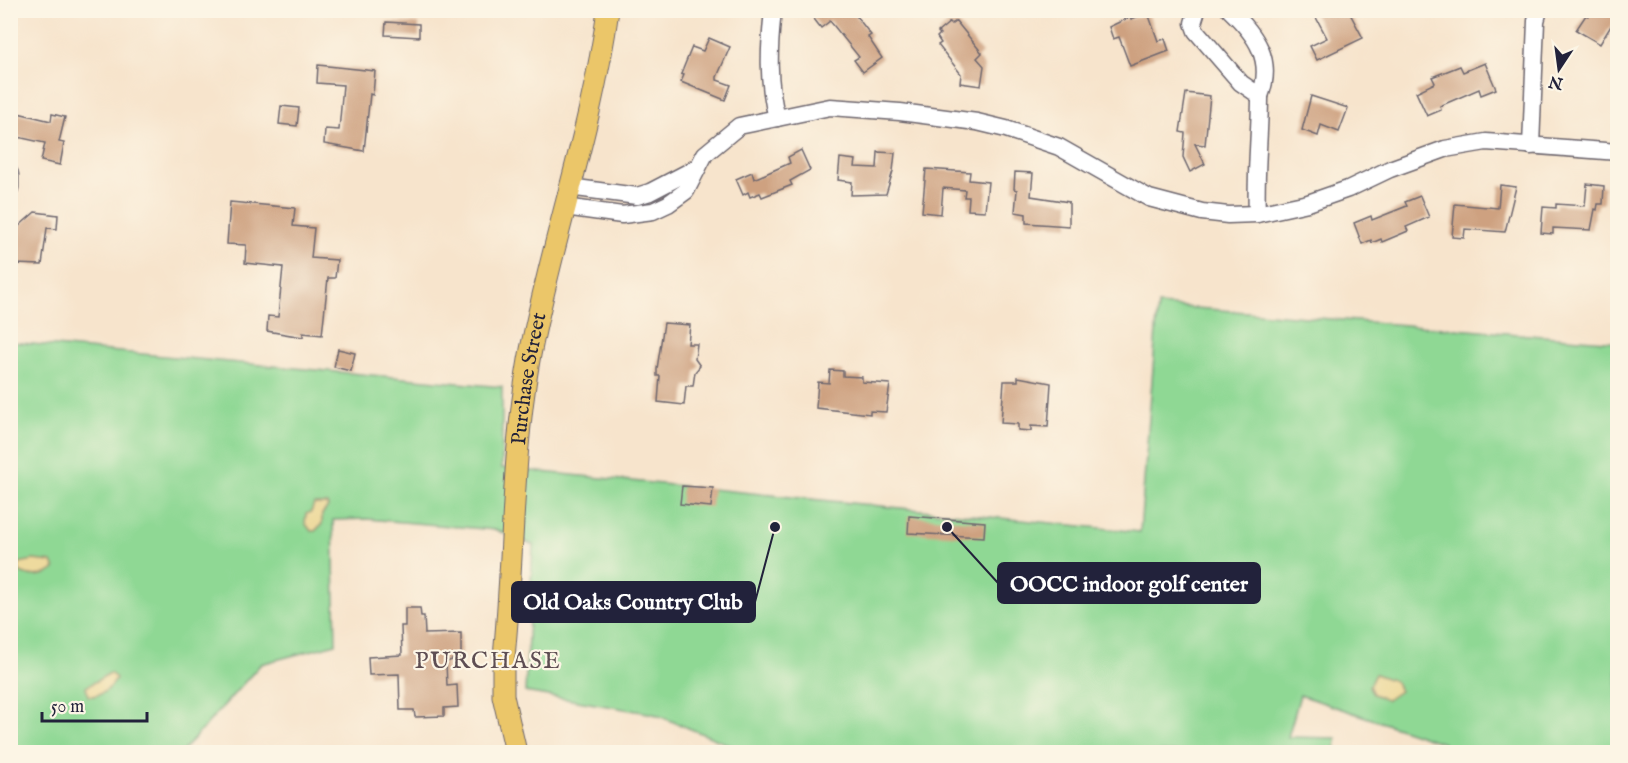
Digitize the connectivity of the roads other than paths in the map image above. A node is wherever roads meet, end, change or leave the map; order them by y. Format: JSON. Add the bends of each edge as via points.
{"nodes":[{"id":1,"x":608,"y":10,"type":"edge"},
{"id":2,"x":773,"y":10,"type":"edge"},
{"id":3,"x":1197,"y":10,"type":"edge"},
{"id":4,"x":1230,"y":10,"type":"edge"},
{"id":5,"x":1539,"y":10,"type":"edge"},
{"id":6,"x":1260,"y":96,"type":"junction"},
{"id":7,"x":777,"y":118,"type":"junction"},
{"id":8,"x":1531,"y":146,"type":"junction"},
{"id":9,"x":1617,"y":153,"type":"edge"},
{"id":10,"x":698,"y":167,"type":"junction"},
{"id":11,"x":10,"y":174,"type":"edge"},
{"id":12,"x":10,"y":188,"type":"edge"},
{"id":13,"x":644,"y":194,"type":"junction"},
{"id":14,"x":567,"y":197,"type":"junction"},
{"id":15,"x":652,"y":211,"type":"junction"},
{"id":16,"x":1257,"y":214,"type":"junction"},
{"id":17,"x":513,"y":748,"type":"edge"}],
"edges":[{"from":1,"to":14,"type":"main road","name":"Purchase Street","via":[[602,55]]},
{"from":2,"to":7,"type":"street","via":[[768,72]]},
{"from":3,"to":6,"type":"street","via":[[1193,23],[1196,31],[1241,82]]},
{"from":4,"to":6,"type":"street","via":[[1263,52],[1266,81]]},
{"from":5,"to":8,"type":"street"},
{"from":6,"to":16,"type":"street"},
{"from":7,"to":10,"type":"street","via":[[739,126],[705,154]]},
{"from":7,"to":16,"type":"street","via":[[830,107],[977,122],[1059,147],[1149,198],[1202,212]]},
{"from":8,"to":9,"type":"street"},
{"from":8,"to":16,"type":"street","via":[[1486,142],[1445,149],[1338,193]]},
{"from":10,"to":13,"type":"street"},
{"from":10,"to":15,"type":"street","via":[[686,191]]},
{"from":11,"to":12,"type":"street"},
{"from":13,"to":14,"type":"street"},
{"from":13,"to":15,"type":"street"},
{"from":14,"to":15,"type":"street","via":[[622,215]]},
{"from":14,"to":17,"type":"main road","name":"Purchase Street","via":[[530,359],[517,467],[503,696]]}]}
